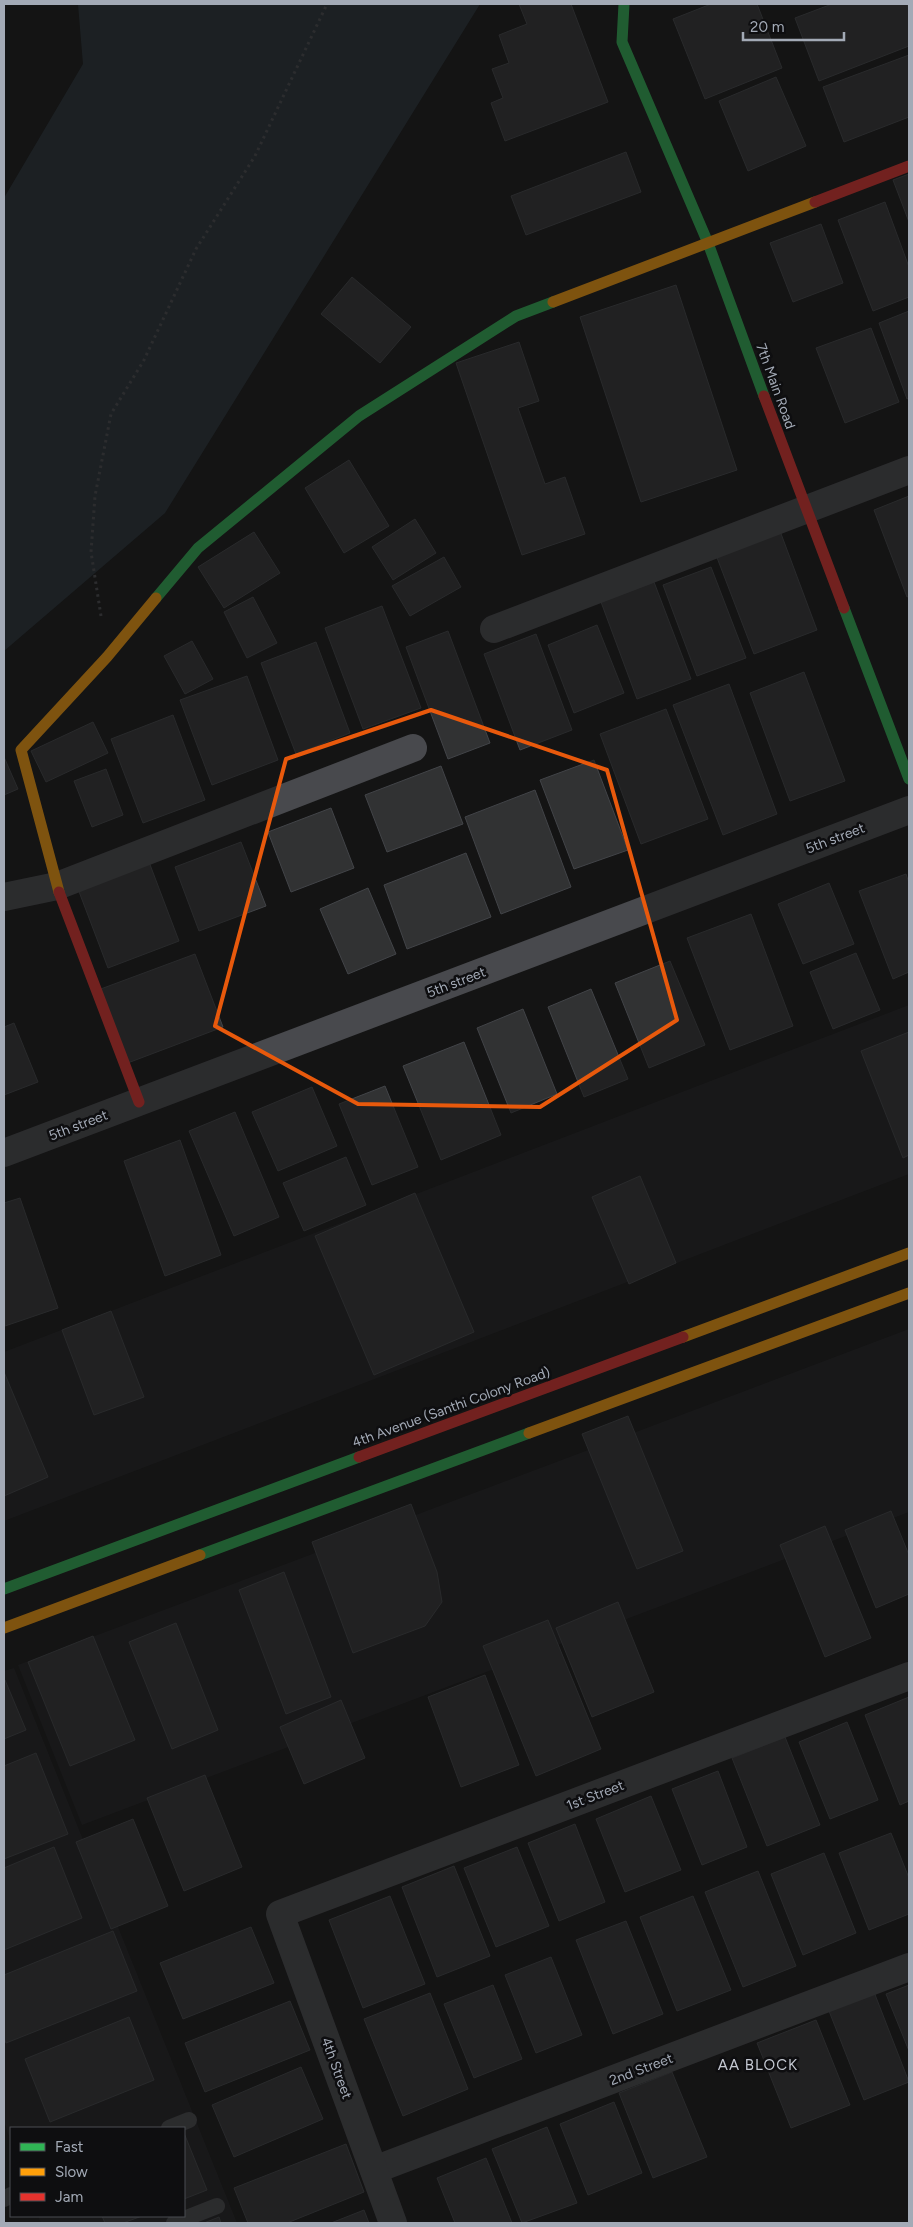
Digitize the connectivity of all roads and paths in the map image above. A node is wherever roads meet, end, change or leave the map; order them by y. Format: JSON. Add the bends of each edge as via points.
{"nodes":[{"id":1,"x":327,"y":4,"type":"edge"},
{"id":2,"x":624,"y":4,"type":"edge"},
{"id":3,"x":909,"y":166,"type":"edge"},
{"id":4,"x":708,"y":244,"type":"junction"},
{"id":5,"x":909,"y":470,"type":"edge"},
{"id":6,"x":806,"y":509,"type":"junction"},
{"id":7,"x":494,"y":629,"type":"dead end"},
{"id":8,"x":106,"y":657,"type":"junction"},
{"id":9,"x":413,"y":748,"type":"dead end"},
{"id":10,"x":909,"y":779,"type":"edge"},
{"id":11,"x":909,"y":810,"type":"edge"},
{"id":12,"x":57,"y":886,"type":"junction"},
{"id":13,"x":4,"y":897,"type":"edge"},
{"id":14,"x":139,"y":1102,"type":"junction"},
{"id":15,"x":4,"y":1153,"type":"edge"},
{"id":16,"x":909,"y":1253,"type":"edge"},
{"id":17,"x":909,"y":1293,"type":"edge"},
{"id":18,"x":4,"y":1588,"type":"edge"},
{"id":19,"x":4,"y":1628,"type":"edge"},
{"id":20,"x":909,"y":1676,"type":"edge"},
{"id":21,"x":280,"y":1914,"type":"joint"},
{"id":22,"x":909,"y":1967,"type":"edge"},
{"id":23,"x":189,"y":2120,"type":"dead end"},
{"id":24,"x":172,"y":2127,"type":"edge"},
{"id":25,"x":374,"y":2170,"type":"junction"},
{"id":26,"x":217,"y":2206,"type":"dead end"},
{"id":27,"x":174,"y":2223,"type":"edge"},
{"id":28,"x":393,"y":2223,"type":"edge"}],
"edges":[{"from":1,"to":8,"type":"path","via":[[255,156],[196,249],[144,360],[111,414],[95,496],[91,552]]},
{"from":2,"to":4,"type":"street","name":"7th Main Road","via":[[622,42]]},
{"from":3,"to":4,"type":"street"},
{"from":4,"to":6,"type":"street","name":"7th Main Road"},
{"from":4,"to":8,"type":"street","via":[[516,316],[359,416],[198,548]]},
{"from":5,"to":6,"type":"street"},
{"from":6,"to":7,"type":"street"},
{"from":6,"to":10,"type":"street","name":"7th Main Road"},
{"from":8,"to":12,"type":"street","via":[[21,750]]},
{"from":9,"to":12,"type":"street"},
{"from":11,"to":14,"type":"street","name":"5th street"},
{"from":12,"to":13,"type":"street"},
{"from":12,"to":14,"type":"street"},
{"from":14,"to":15,"type":"street","name":"5th street"},
{"from":16,"to":18,"type":"street","name":"4th Avenue (Santhi Colony Road)"},
{"from":17,"to":19,"type":"street"},
{"from":20,"to":21,"type":"street","name":"1st Street"},
{"from":21,"to":25,"type":"street","name":"4th Street"},
{"from":22,"to":25,"type":"street","name":"2nd Street"},
{"from":23,"to":24,"type":"lane"},
{"from":25,"to":28,"type":"street","name":"4th Street"},
{"from":26,"to":27,"type":"lane"}]}
